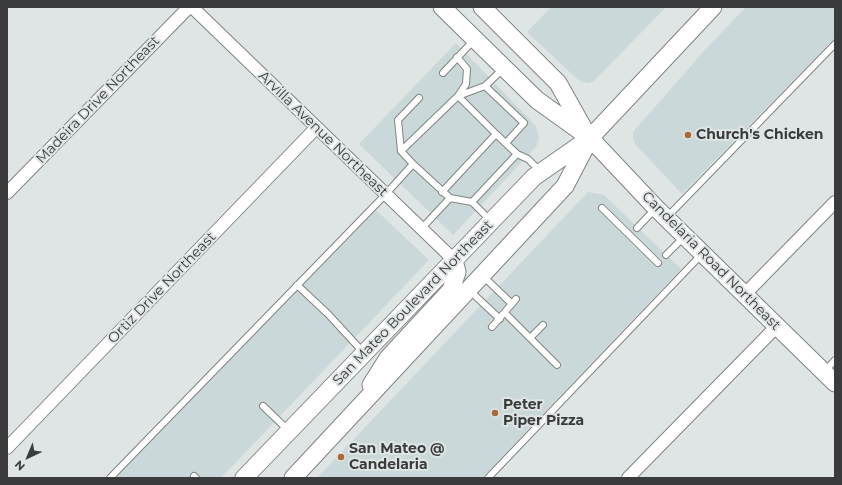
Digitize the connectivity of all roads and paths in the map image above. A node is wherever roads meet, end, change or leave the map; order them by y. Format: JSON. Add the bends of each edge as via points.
{"nodes":[{"id":1,"x":189,"y":7,"type":"edge"},
{"id":2,"x":192,"y":7,"type":"edge"},
{"id":3,"x":442,"y":7,"type":"edge"},
{"id":4,"x":482,"y":7,"type":"edge"},
{"id":5,"x":713,"y":7,"type":"edge"},
{"id":6,"x":475,"y":39,"type":"junction"},
{"id":7,"x":835,"y":44,"type":"edge"},
{"id":8,"x":457,"y":57,"type":"junction"},
{"id":9,"x":504,"y":67,"type":"junction"},
{"id":10,"x":443,"y":73,"type":"dead end"},
{"id":11,"x":485,"y":86,"type":"junction"},
{"id":12,"x":458,"y":96,"type":"junction"},
{"id":13,"x":419,"y":98,"type":"dead end"},
{"id":14,"x":316,"y":128,"type":"junction"},
{"id":15,"x":496,"y":134,"type":"junction"},
{"id":16,"x":590,"y":138,"type":"junction"},
{"id":17,"x":506,"y":143,"type":"junction"},
{"id":18,"x":401,"y":151,"type":"junction"},
{"id":19,"x":517,"y":154,"type":"junction"},
{"id":20,"x":413,"y":164,"type":"junction"},
{"id":21,"x":541,"y":172,"type":"junction"},
{"id":22,"x":442,"y":192,"type":"junction"},
{"id":23,"x":7,"y":193,"type":"edge"},
{"id":24,"x":385,"y":195,"type":"junction"},
{"id":25,"x":450,"y":198,"type":"junction"},
{"id":26,"x":472,"y":202,"type":"junction"},
{"id":27,"x":835,"y":202,"type":"edge"},
{"id":28,"x":602,"y":208,"type":"dead end"},
{"id":29,"x":662,"y":213,"type":"junction"},
{"id":30,"x":492,"y":221,"type":"junction"},
{"id":31,"x":637,"y":228,"type":"dead end"},
{"id":32,"x":421,"y":229,"type":"junction"},
{"id":33,"x":685,"y":236,"type":"junction"},
{"id":34,"x":702,"y":254,"type":"junction"},
{"id":35,"x":666,"y":255,"type":"dead end"},
{"id":36,"x":454,"y":260,"type":"junction"},
{"id":37,"x":658,"y":263,"type":"dead end"},
{"id":38,"x":483,"y":276,"type":"junction"},
{"id":39,"x":297,"y":285,"type":"junction"},
{"id":40,"x":469,"y":290,"type":"junction"},
{"id":41,"x":745,"y":294,"type":"junction"},
{"id":42,"x":505,"y":313,"type":"junction"},
{"id":43,"x":500,"y":319,"type":"junction"},
{"id":44,"x":543,"y":325,"type":"dead end"},
{"id":45,"x":776,"y":326,"type":"junction"},
{"id":46,"x":492,"y":327,"type":"dead end"},
{"id":47,"x":530,"y":338,"type":"junction"},
{"id":48,"x":364,"y":354,"type":"junction"},
{"id":49,"x":558,"y":365,"type":"dead end"},
{"id":50,"x":831,"y":372,"type":"edge"},
{"id":51,"x":263,"y":406,"type":"dead end"},
{"id":52,"x":359,"y":409,"type":"junction"},
{"id":53,"x":290,"y":431,"type":"junction"},
{"id":54,"x":7,"y":448,"type":"edge"},
{"id":55,"x":110,"y":478,"type":"edge"},
{"id":56,"x":244,"y":478,"type":"edge"},
{"id":57,"x":293,"y":478,"type":"edge"},
{"id":58,"x":488,"y":478,"type":"edge"},
{"id":59,"x":628,"y":478,"type":"edge"}],
"edges":[{"from":1,"to":23,"type":"street","name":"Madeira Drive Northeast"},
{"from":2,"to":14,"type":"street","name":"Arvilla Avenue Northeast"},
{"from":3,"to":6,"type":"main road","name":"Candelaria Road Northeast"},
{"from":4,"to":16,"type":"main road","name":"Candelaria Road Northeast","via":[[558,83]]},
{"from":5,"to":16,"type":"main road","name":"San Mateo Boulevard Northeast"},
{"from":6,"to":8,"type":"lane"},
{"from":6,"to":9,"type":"main road","name":"Candelaria Road Northeast"},
{"from":7,"to":29,"type":"lane"},
{"from":8,"to":10,"type":"lane"},
{"from":8,"to":12,"type":"lane","via":[[467,69],[466,84]]},
{"from":9,"to":11,"type":"lane"},
{"from":9,"to":16,"type":"main road","name":"Candelaria Road Northeast","via":[[537,100]]},
{"from":11,"to":12,"type":"lane"},
{"from":11,"to":17,"type":"lane","via":[[524,123]]},
{"from":12,"to":15,"type":"lane"},
{"from":12,"to":18,"type":"lane"},
{"from":13,"to":18,"type":"lane","via":[[398,120]]},
{"from":14,"to":24,"type":"street","name":"Arvilla Avenue Northeast"},
{"from":14,"to":54,"type":"street","name":"Ortiz Drive Northeast"},
{"from":15,"to":17,"type":"lane"},
{"from":15,"to":22,"type":"lane"},
{"from":16,"to":21,"type":"main road","name":"San Mateo Boulevard Northeast"},
{"from":16,"to":29,"type":"main road","name":"Candelaria Road Northeast"},
{"from":16,"to":38,"type":"main road","name":"San Mateo Boulevard Northeast","via":[[565,186]]},
{"from":17,"to":19,"type":"lane"},
{"from":18,"to":20,"type":"lane"},
{"from":19,"to":21,"type":"lane","via":[[528,159]]},
{"from":19,"to":26,"type":"lane"},
{"from":20,"to":22,"type":"lane"},
{"from":20,"to":24,"type":"lane"},
{"from":21,"to":30,"type":"main road","name":"San Mateo Boulevard Northeast"},
{"from":22,"to":25,"type":"lane"},
{"from":24,"to":32,"type":"street","name":"Arvilla Avenue Northeast"},
{"from":24,"to":39,"type":"lane"},
{"from":25,"to":26,"type":"lane"},
{"from":25,"to":32,"type":"lane"},
{"from":26,"to":30,"type":"lane"},
{"from":27,"to":41,"type":"street"},
{"from":28,"to":37,"type":"lane"},
{"from":29,"to":31,"type":"lane"},
{"from":29,"to":33,"type":"main road","name":"Candelaria Road Northeast"},
{"from":30,"to":36,"type":"main road","name":"San Mateo Boulevard Northeast"},
{"from":32,"to":36,"type":"street","name":"Arvilla Avenue Northeast"},
{"from":33,"to":34,"type":"main road","name":"Candelaria Road Northeast"},
{"from":33,"to":35,"type":"lane"},
{"from":34,"to":41,"type":"main road","name":"Candelaria Road Northeast"},
{"from":34,"to":58,"type":"lane"},
{"from":36,"to":48,"type":"main road","name":"San Mateo Boulevard Northeast"},
{"from":36,"to":52,"type":"main road","via":[[457,272],[452,290],[388,358]]},
{"from":38,"to":40,"type":"main road","name":"San Mateo Boulevard Northeast"},
{"from":38,"to":42,"type":"lane","via":[[514,302]]},
{"from":39,"to":48,"type":"lane","via":[[328,314]]},
{"from":39,"to":55,"type":"lane"},
{"from":40,"to":43,"type":"lane"},
{"from":40,"to":52,"type":"main road","name":"San Mateo Boulevard Northeast"},
{"from":41,"to":45,"type":"main road","name":"Candelaria Road Northeast"},
{"from":42,"to":43,"type":"lane"},
{"from":42,"to":47,"type":"lane"},
{"from":43,"to":46,"type":"lane"},
{"from":44,"to":47,"type":"lane"},
{"from":45,"to":50,"type":"main road","name":"Candelaria Road Northeast"},
{"from":45,"to":59,"type":"street"},
{"from":47,"to":49,"type":"lane"},
{"from":48,"to":53,"type":"main road","name":"San Mateo Boulevard Northeast"},
{"from":51,"to":53,"type":"lane"},
{"from":52,"to":57,"type":"main road","name":"San Mateo Boulevard Northeast"},
{"from":53,"to":56,"type":"main road","name":"San Mateo Boulevard Northeast"}]}
